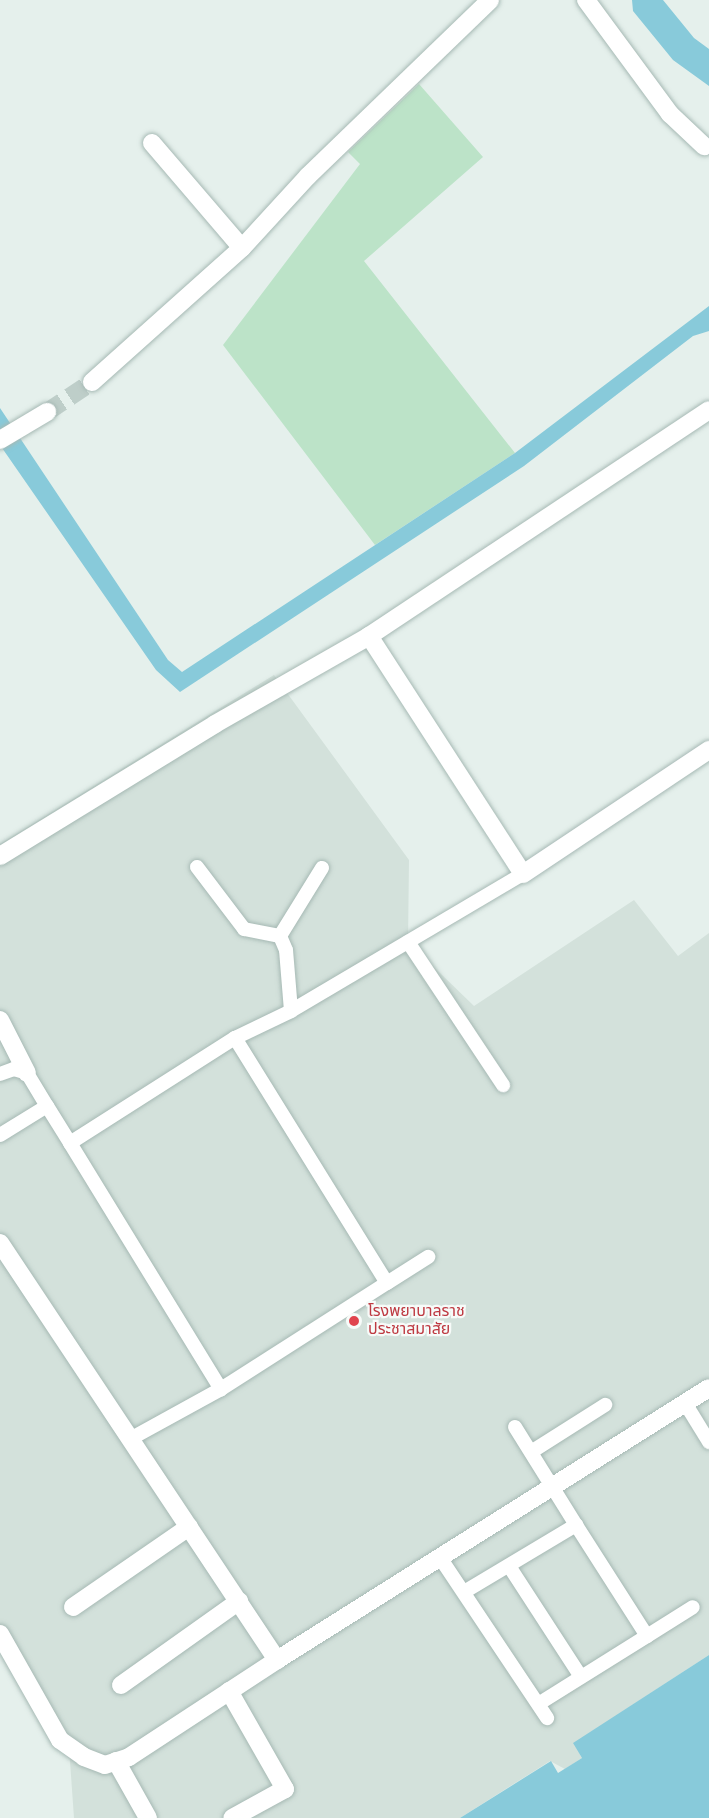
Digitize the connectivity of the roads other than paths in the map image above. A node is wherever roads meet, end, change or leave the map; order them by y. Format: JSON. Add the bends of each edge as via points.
{"nodes":[{"id":1,"x":490,"y":0,"type":"edge"},
{"id":2,"x":586,"y":0,"type":"edge"},
{"id":3,"x":472,"y":6,"type":"edge"},
{"id":4,"x":152,"y":143,"type":"dead end"},
{"id":5,"x":704,"y":146,"type":"dead end"},
{"id":6,"x":242,"y":248,"type":"junction"},
{"id":7,"x":92,"y":382,"type":"tunnel mouth"},
{"id":8,"x":709,"y":410,"type":"edge"},
{"id":9,"x":47,"y":412,"type":"tunnel mouth"},
{"id":10,"x":0,"y":440,"type":"edge"},
{"id":11,"x":369,"y":636,"type":"junction"},
{"id":12,"x":709,"y":750,"type":"edge"},
{"id":13,"x":0,"y":856,"type":"edge"},
{"id":14,"x":197,"y":867,"type":"dead end"},
{"id":15,"x":322,"y":868,"type":"dead end"},
{"id":16,"x":523,"y":874,"type":"junction"},
{"id":17,"x":280,"y":936,"type":"junction"},
{"id":18,"x":408,"y":942,"type":"junction"},
{"id":19,"x":291,"y":1011,"type":"junction"},
{"id":20,"x":0,"y":1020,"type":"edge"},
{"id":21,"x":235,"y":1038,"type":"junction"},
{"id":22,"x":27,"y":1073,"type":"junction"},
{"id":23,"x":0,"y":1074,"type":"edge"},
{"id":24,"x":503,"y":1084,"type":"dead end"},
{"id":25,"x":47,"y":1106,"type":"junction"},
{"id":26,"x":0,"y":1135,"type":"edge"},
{"id":27,"x":70,"y":1143,"type":"junction"},
{"id":28,"x":0,"y":1243,"type":"edge"},
{"id":29,"x":428,"y":1257,"type":"dead end"},
{"id":30,"x":387,"y":1283,"type":"junction"},
{"id":31,"x":709,"y":1388,"type":"edge"},
{"id":32,"x":220,"y":1389,"type":"junction"},
{"id":33,"x":685,"y":1403,"type":"junction"},
{"id":34,"x":605,"y":1405,"type":"dead end"},
{"id":35,"x":515,"y":1427,"type":"dead end"},
{"id":36,"x":130,"y":1439,"type":"junction"},
{"id":37,"x":709,"y":1442,"type":"edge"},
{"id":38,"x":531,"y":1452,"type":"junction"},
{"id":39,"x":552,"y":1486,"type":"junction"},
{"id":40,"x":576,"y":1525,"type":"junction"},
{"id":41,"x":189,"y":1527,"type":"junction"},
{"id":42,"x":439,"y":1556,"type":"junction"},
{"id":43,"x":509,"y":1566,"type":"junction"},
{"id":44,"x":464,"y":1592,"type":"junction"},
{"id":45,"x":239,"y":1601,"type":"junction"},
{"id":46,"x":73,"y":1607,"type":"dead end"},
{"id":47,"x":693,"y":1608,"type":"dead end"},
{"id":48,"x":0,"y":1634,"type":"edge"},
{"id":49,"x":647,"y":1636,"type":"junction"},
{"id":50,"x":277,"y":1660,"type":"junction"},
{"id":51,"x":581,"y":1677,"type":"junction"},
{"id":52,"x":121,"y":1685,"type":"dead end"},
{"id":53,"x":229,"y":1691,"type":"junction"},
{"id":54,"x":538,"y":1704,"type":"junction"},
{"id":55,"x":546,"y":1718,"type":"dead end"},
{"id":56,"x":117,"y":1761,"type":"junction"},
{"id":57,"x":148,"y":1818,"type":"edge"},
{"id":58,"x":232,"y":1818,"type":"edge"}],
"edges":[{"from":1,"to":3,"type":"street"},
{"from":2,"to":5,"type":"street","via":[[670,114]]},
{"from":3,"to":6,"type":"street"},
{"from":4,"to":6,"type":"street"},
{"from":6,"to":7,"type":"street"},
{"from":8,"to":11,"type":"street"},
{"from":9,"to":10,"type":"street"},
{"from":11,"to":13,"type":"street","via":[[215,724]]},
{"from":11,"to":16,"type":"street"},
{"from":12,"to":16,"type":"street"},
{"from":14,"to":17,"type":"lane","via":[[244,929]]},
{"from":15,"to":17,"type":"lane"},
{"from":16,"to":18,"type":"lane"},
{"from":17,"to":19,"type":"lane","via":[[286,950]]},
{"from":18,"to":19,"type":"lane"},
{"from":18,"to":24,"type":"lane"},
{"from":19,"to":21,"type":"lane"},
{"from":20,"to":22,"type":"street"},
{"from":21,"to":27,"type":"lane"},
{"from":21,"to":30,"type":"lane"},
{"from":22,"to":23,"type":"lane","via":[[14,1069]]},
{"from":22,"to":25,"type":"lane"},
{"from":25,"to":26,"type":"lane"},
{"from":25,"to":27,"type":"lane"},
{"from":27,"to":32,"type":"lane"},
{"from":28,"to":36,"type":"street"},
{"from":29,"to":30,"type":"lane"},
{"from":30,"to":32,"type":"lane"},
{"from":31,"to":33,"type":"street"},
{"from":32,"to":36,"type":"lane"},
{"from":33,"to":37,"type":"lane"},
{"from":33,"to":39,"type":"street"},
{"from":34,"to":38,"type":"lane"},
{"from":35,"to":38,"type":"lane"},
{"from":36,"to":41,"type":"street"},
{"from":38,"to":39,"type":"lane"},
{"from":39,"to":40,"type":"lane"},
{"from":39,"to":42,"type":"street"},
{"from":40,"to":43,"type":"lane"},
{"from":40,"to":49,"type":"lane"},
{"from":41,"to":45,"type":"street"},
{"from":41,"to":46,"type":"street"},
{"from":42,"to":44,"type":"lane"},
{"from":42,"to":50,"type":"street"},
{"from":43,"to":44,"type":"lane"},
{"from":43,"to":51,"type":"lane"},
{"from":44,"to":54,"type":"lane"},
{"from":45,"to":50,"type":"street"},
{"from":45,"to":52,"type":"street"},
{"from":47,"to":49,"type":"lane"},
{"from":48,"to":56,"type":"street","via":[[60,1740],[84,1757],[105,1765]]},
{"from":49,"to":51,"type":"lane"},
{"from":50,"to":53,"type":"street"},
{"from":51,"to":54,"type":"lane"},
{"from":53,"to":56,"type":"street"},
{"from":53,"to":58,"type":"street","via":[[285,1789]]},
{"from":54,"to":55,"type":"lane"},
{"from":56,"to":57,"type":"street"}]}
